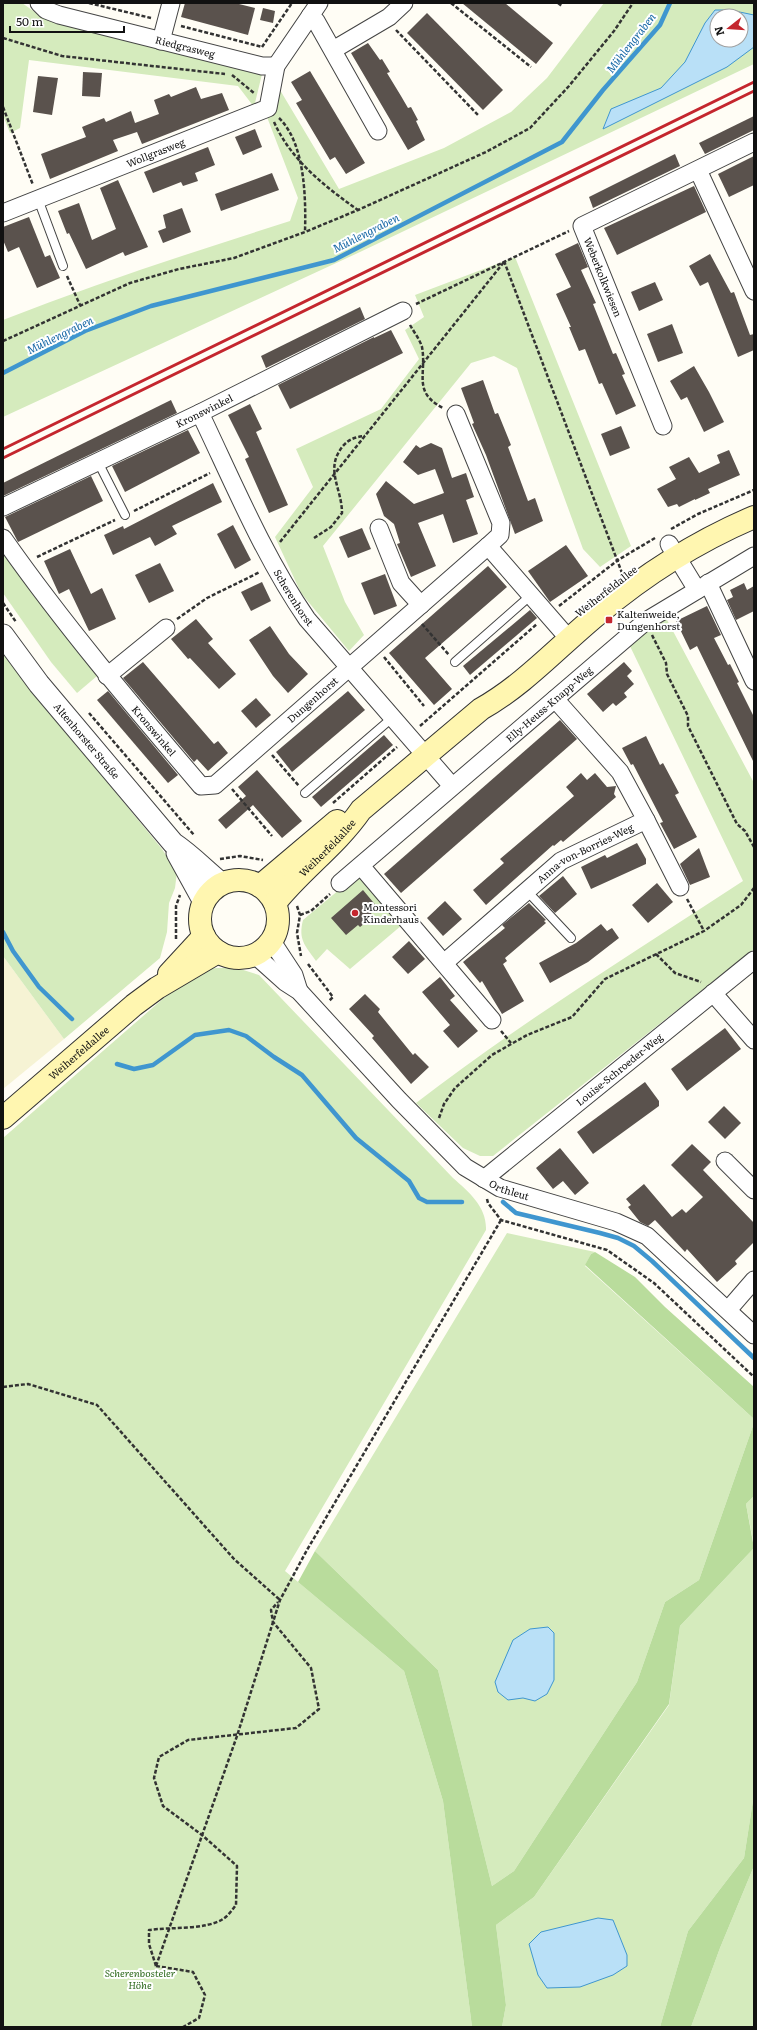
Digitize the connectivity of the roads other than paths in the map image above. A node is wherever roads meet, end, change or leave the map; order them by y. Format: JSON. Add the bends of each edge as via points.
{"nodes":[{"id":1,"x":39,"y":3,"type":"edge"},
{"id":2,"x":171,"y":3,"type":"edge"},
{"id":3,"x":404,"y":3,"type":"edge"},
{"id":4,"x":314,"y":10,"type":"edge"},
{"id":5,"x":161,"y":41,"type":"junction"},
{"id":6,"x":333,"y":50,"type":"junction"},
{"id":7,"x":276,"y":66,"type":"junction"},
{"id":8,"x":378,"y":132,"type":"dead end"},
{"id":9,"x":754,"y":142,"type":"edge"},
{"id":10,"x":698,"y":170,"type":"junction"},
{"id":11,"x":38,"y":199,"type":"junction"},
{"id":12,"x":3,"y":213,"type":"edge"},
{"id":13,"x":63,"y":266,"type":"road end"},
{"id":14,"x":754,"y":291,"type":"edge"},
{"id":15,"x":403,"y":311,"type":"road end"},
{"id":16,"x":200,"y":413,"type":"junction"},
{"id":17,"x":456,"y":414,"type":"road end"},
{"id":18,"x":663,"y":426,"type":"dead end"},
{"id":19,"x":98,"y":462,"type":"junction"},
{"id":20,"x":754,"y":501,"type":"edge"},
{"id":21,"x":3,"y":507,"type":"edge"},
{"id":22,"x":125,"y":515,"type":"road end"},
{"id":23,"x":754,"y":517,"type":"edge"},
{"id":24,"x":379,"y":528,"type":"dead end"},
{"id":25,"x":3,"y":538,"type":"edge"},
{"id":26,"x":668,"y":542,"type":"junction"},
{"id":27,"x":488,"y":546,"type":"junction"},
{"id":28,"x":754,"y":556,"type":"edge"},
{"id":29,"x":703,"y":586,"type":"junction"},
{"id":30,"x":530,"y":596,"type":"junction"},
{"id":31,"x":417,"y":609,"type":"junction"},
{"id":32,"x":166,"y":628,"type":"road end"},
{"id":33,"x":558,"y":628,"type":"junction"},
{"id":34,"x":10,"y":629,"type":"edge"},
{"id":35,"x":455,"y":662,"type":"road end"},
{"id":36,"x":349,"y":668,"type":"junction"},
{"id":37,"x":108,"y":676,"type":"junction"},
{"id":38,"x":754,"y":681,"type":"edge"},
{"id":39,"x":555,"y":699,"type":"junction"},
{"id":40,"x":392,"y":718,"type":"junction"},
{"id":41,"x":426,"y":756,"type":"junction"},
{"id":42,"x":201,"y":786,"type":"joint"},
{"id":43,"x":452,"y":786,"type":"junction"},
{"id":44,"x":305,"y":792,"type":"road end"},
{"id":45,"x":362,"y":810,"type":"junction"},
{"id":46,"x":646,"y":820,"type":"junction"},
{"id":47,"x":173,"y":843,"type":"junction"},
{"id":48,"x":361,"y":866,"type":"junction"},
{"id":49,"x":222,"y":883,"type":"junction"},
{"id":50,"x":340,"y":883,"type":"road end"},
{"id":51,"x":260,"y":886,"type":"junction"},
{"id":52,"x":680,"y":887,"type":"road end"},
{"id":53,"x":527,"y":891,"type":"junction"},
{"id":54,"x":204,"y":902,"type":"junction"},
{"id":55,"x":275,"y":903,"type":"junction"},
{"id":56,"x":571,"y":938,"type":"dead end"},
{"id":57,"x":271,"y":940,"type":"junction"},
{"id":58,"x":211,"y":944,"type":"junction"},
{"id":59,"x":255,"y":954,"type":"junction"},
{"id":60,"x":754,"y":960,"type":"edge"},
{"id":61,"x":444,"y":963,"type":"junction"},
{"id":62,"x":299,"y":991,"type":"junction"},
{"id":63,"x":713,"y":993,"type":"junction"},
{"id":64,"x":492,"y":1020,"type":"dead end"},
{"id":65,"x":754,"y":1040,"type":"edge"},
{"id":66,"x":3,"y":1118,"type":"edge"},
{"id":67,"x":725,"y":1161,"type":"dead end"},
{"id":68,"x":484,"y":1179,"type":"junction"},
{"id":69,"x":754,"y":1190,"type":"edge"},
{"id":70,"x":754,"y":1280,"type":"edge"},
{"id":71,"x":728,"y":1310,"type":"junction"},
{"id":72,"x":754,"y":1335,"type":"edge"}],
"edges":[{"from":1,"to":5,"type":"street","name":"Riedgrasweg","via":[[46,10],[59,16]]},
{"from":2,"to":5,"type":"street"},
{"from":3,"to":6,"type":"street","via":[[385,19]]},
{"from":4,"to":6,"type":"street","via":[[316,21]]},
{"from":4,"to":7,"type":"street"},
{"from":5,"to":7,"type":"street","name":"Riedgrasweg","via":[[262,66]]},
{"from":6,"to":8,"type":"street"},
{"from":7,"to":11,"type":"street","name":"Wollgrasweg","via":[[268,108]]},
{"from":9,"to":10,"type":"street","name":"Weberkolkwiesen"},
{"from":10,"to":14,"type":"street"},
{"from":10,"to":18,"type":"street","name":"Weberkolkwiesen","via":[[582,226]]},
{"from":11,"to":12,"type":"street","name":"Wollgrasweg"},
{"from":11,"to":13,"type":"lane"},
{"from":15,"to":16,"type":"street","name":"Kronswinkel"},
{"from":16,"to":19,"type":"street","name":"Kronswinkel"},
{"from":16,"to":36,"type":"street","name":"Scherenhorst","via":[[271,561],[307,619]]},
{"from":17,"to":27,"type":"street","name":"Dungenhorst","via":[[501,523],[500,535]]},
{"from":19,"to":21,"type":"street","name":"Kronswinkel"},
{"from":19,"to":22,"type":"lane"},
{"from":20,"to":26,"type":"main road","name":"Weiherfeldallee"},
{"from":23,"to":26,"type":"main road","name":"Weiherfeldallee"},
{"from":24,"to":31,"type":"street","via":[[401,583]]},
{"from":25,"to":37,"type":"street","name":"Kronswinkel","via":[[51,605]]},
{"from":26,"to":29,"type":"street"},
{"from":26,"to":33,"type":"main road","name":"Weiherfeldallee","via":[[620,568]]},
{"from":26,"to":33,"type":"main road","name":"Weiherfeldallee","via":[[629,590]]},
{"from":27,"to":30,"type":"street"},
{"from":27,"to":31,"type":"street","name":"Dungenhorst"},
{"from":28,"to":29,"type":"street","name":"Elly-Heuss-Knapp-Weg"},
{"from":29,"to":38,"type":"street"},
{"from":29,"to":39,"type":"street","name":"Elly-Heuss-Knapp-Weg","via":[[646,621]]},
{"from":30,"to":33,"type":"street"},
{"from":30,"to":35,"type":"lane"},
{"from":31,"to":36,"type":"street","name":"Dungenhorst"},
{"from":32,"to":37,"type":"street"},
{"from":33,"to":41,"type":"main road","name":"Weiherfeldallee","via":[[494,686],[481,710]]},
{"from":34,"to":47,"type":"street","name":"Altenhorster Straße","via":[[39,684]]},
{"from":36,"to":40,"type":"street","name":"Scherenhorst"},
{"from":36,"to":42,"type":"street","name":"Dungenhorst","via":[[215,785]]},
{"from":37,"to":42,"type":"street","name":"Kronswinkel"},
{"from":39,"to":43,"type":"street","name":"Elly-Heuss-Knapp-Weg"},
{"from":39,"to":46,"type":"street","name":"Anna-von-Borries-Weg","via":[[620,772]]},
{"from":40,"to":41,"type":"street","name":"Scherenhorst"},
{"from":40,"to":44,"type":"lane"},
{"from":41,"to":43,"type":"street"},
{"from":41,"to":45,"type":"main road","name":"Weiherfeldallee"},
{"from":43,"to":48,"type":"street","name":"Elly-Heuss-Knapp-Weg"},
{"from":45,"to":51,"type":"main road","name":"Weiherfeldallee","via":[[338,820]]},
{"from":45,"to":55,"type":"main road","name":"Weiherfeldallee","via":[[347,831],[288,886]]},
{"from":46,"to":52,"type":"street","name":"Anna-von-Borries-Weg"},
{"from":46,"to":53,"type":"street","name":"Anna-von-Borries-Weg","via":[[561,861]]},
{"from":47,"to":49,"type":"street","name":"Altenhorster Straße","via":[[189,853]]},
{"from":47,"to":54,"type":"street","name":"Altenhorster Straße"},
{"from":48,"to":50,"type":"street","name":"Elly-Heuss-Knapp-Weg"},
{"from":48,"to":61,"type":"street"},
{"from":49,"to":51,"type":"main road","via":[[241,880]]},
{"from":49,"to":54,"type":"main road","via":[[211,891]]},
{"from":51,"to":55,"type":"main road"},
{"from":53,"to":56,"type":"lane","name":"Anna-von-Borries-Weg"},
{"from":53,"to":61,"type":"street","name":"Anna-von-Borries-Weg"},
{"from":54,"to":58,"type":"main road","via":[[200,913],[200,925]]},
{"from":55,"to":57,"type":"main road","via":[[277,928]]},
{"from":57,"to":59,"type":"main road","via":[[264,949]]},
{"from":57,"to":62,"type":"street","name":"Orthleut","via":[[294,975]]},
{"from":58,"to":59,"type":"main road","via":[[229,957],[242,958]]},
{"from":58,"to":66,"type":"main road","name":"Weiherfeldallee","via":[[134,1005]]},
{"from":59,"to":62,"type":"street","name":"Orthleut","via":[[285,982]]},
{"from":60,"to":63,"type":"street","name":"Louise-Schroeder-Weg"},
{"from":61,"to":64,"type":"street"},
{"from":62,"to":68,"type":"street","name":"Orthleut","via":[[433,1136],[465,1167]]},
{"from":63,"to":65,"type":"street"},
{"from":63,"to":68,"type":"street","name":"Louise-Schroeder-Weg"},
{"from":67,"to":69,"type":"street"},
{"from":68,"to":71,"type":"street","name":"Orthleut","via":[[500,1188],[616,1222],[647,1236]]},
{"from":70,"to":71,"type":"street"},
{"from":71,"to":72,"type":"street","name":"Orthleut"}]}
